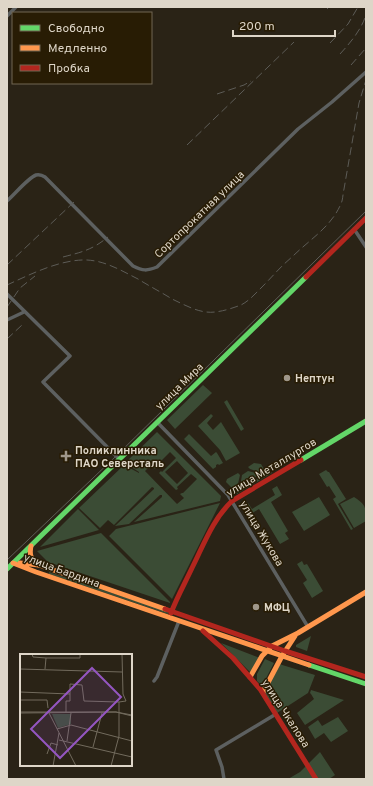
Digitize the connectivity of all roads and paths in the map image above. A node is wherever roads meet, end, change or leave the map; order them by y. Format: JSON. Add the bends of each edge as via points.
{"nodes":[{"id":1,"x":16,"y":7,"type":"edge"},
{"id":2,"x":7,"y":16,"type":"edge"},
{"id":3,"x":366,"y":72,"type":"edge"},
{"id":4,"x":7,"y":201,"type":"edge"},
{"id":5,"x":366,"y":218,"type":"edge"},
{"id":6,"x":354,"y":229,"type":"junction"},
{"id":7,"x":366,"y":248,"type":"edge"},
{"id":8,"x":7,"y":294,"type":"edge"},
{"id":9,"x":24,"y":312,"type":"junction"},
{"id":10,"x":7,"y":320,"type":"edge"},
{"id":11,"x":366,"y":421,"type":"edge"},
{"id":12,"x":157,"y":422,"type":"junction"},
{"id":13,"x":119,"y":459,"type":"junction"},
{"id":14,"x":232,"y":501,"type":"junction"},
{"id":15,"x":32,"y":545,"type":"junction"},
{"id":16,"x":13,"y":563,"type":"junction"},
{"id":17,"x":39,"y":565,"type":"junction"},
{"id":18,"x":7,"y":569,"type":"edge"},
{"id":19,"x":83,"y":580,"type":"junction"},
{"id":20,"x":80,"y":587,"type":"junction"},
{"id":21,"x":366,"y":592,"type":"edge"},
{"id":22,"x":172,"y":611,"type":"junction"},
{"id":23,"x":170,"y":618,"type":"junction"},
{"id":24,"x":179,"y":621,"type":"junction"},
{"id":25,"x":308,"y":627,"type":"junction"},
{"id":26,"x":201,"y":629,"type":"junction"},
{"id":27,"x":298,"y":633,"type":"junction"},
{"id":28,"x":272,"y":646,"type":"junction"},
{"id":29,"x":285,"y":651,"type":"junction"},
{"id":30,"x":267,"y":652,"type":"junction"},
{"id":31,"x":282,"y":657,"type":"junction"},
{"id":32,"x":250,"y":677,"type":"junction"},
{"id":33,"x":366,"y":677,"type":"edge"},
{"id":34,"x":154,"y":681,"type":"dead end"},
{"id":35,"x":366,"y":684,"type":"edge"},
{"id":36,"x":263,"y":692,"type":"junction"},
{"id":37,"x":276,"y":714,"type":"junction"},
{"id":38,"x":224,"y":779,"type":"edge"},
{"id":39,"x":316,"y":779,"type":"edge"}],
"edges":[{"from":1,"to":2,"type":"street"},
{"from":3,"to":4,"type":"street","name":"Сортопрокатная улица","via":[[298,129],[157,267],[149,270],[140,270],[133,266],[41,174],[30,178]]},
{"from":5,"to":6,"type":"main road","name":"улица Мира"},
{"from":6,"to":7,"type":"street"},
{"from":6,"to":12,"type":"main road","name":"улица Мира"},
{"from":8,"to":9,"type":"street"},
{"from":9,"to":10,"type":"street"},
{"from":9,"to":13,"type":"street","via":[[70,356],[43,382]]},
{"from":11,"to":14,"type":"main road","name":"улица Металлургов"},
{"from":12,"to":13,"type":"main road","name":"улица Мира"},
{"from":12,"to":14,"type":"street","name":"улица Жукова"},
{"from":13,"to":15,"type":"main road","name":"улица Мира"},
{"from":14,"to":22,"type":"main road","name":"улица Металлургов","via":[[217,519]]},
{"from":14,"to":25,"type":"street","name":"улица Жукова"},
{"from":15,"to":16,"type":"main road","name":"улица Мира"},
{"from":15,"to":17,"type":"main road","via":[[30,556]]},
{"from":16,"to":17,"type":"main road","name":"улица Бардина"},
{"from":16,"to":18,"type":"main road","name":"улица Мира"},
{"from":16,"to":20,"type":"main road","name":"улица Бардина"},
{"from":17,"to":19,"type":"main road","name":"улица Бардина"},
{"from":19,"to":20,"type":"main road"},
{"from":19,"to":22,"type":"main road","name":"улица Бардина"},
{"from":20,"to":23,"type":"main road","name":"улица Бардина"},
{"from":21,"to":25,"type":"main road"},
{"from":22,"to":23,"type":"main road","name":"улица Металлургов"},
{"from":22,"to":28,"type":"main road","name":"улица Бардина"},
{"from":23,"to":24,"type":"main road","name":"улица Бардина"},
{"from":24,"to":26,"type":"main road","name":"улица Бардина"},
{"from":24,"to":34,"type":"street"},
{"from":25,"to":27,"type":"main road"},
{"from":26,"to":30,"type":"main road","name":"улица Бардина"},
{"from":26,"to":32,"type":"main road","name":"улица Чкалова"},
{"from":27,"to":28,"type":"main road"},
{"from":27,"to":29,"type":"main road"},
{"from":28,"to":29,"type":"main road","name":"улица Бардина"},
{"from":28,"to":30,"type":"main road"},
{"from":29,"to":31,"type":"main road"},
{"from":29,"to":33,"type":"main road","name":"улица Бардина"},
{"from":30,"to":31,"type":"main road","name":"улица Бардина"},
{"from":30,"to":32,"type":"main road"},
{"from":31,"to":35,"type":"main road","name":"улица Бардина"},
{"from":31,"to":36,"type":"main road"},
{"from":32,"to":36,"type":"main road","name":"улица Чкалова"},
{"from":36,"to":37,"type":"main road","name":"улица Чкалова"},
{"from":37,"to":38,"type":"street","via":[[216,750]]},
{"from":37,"to":39,"type":"main road","name":"улица Чкалова"}]}
